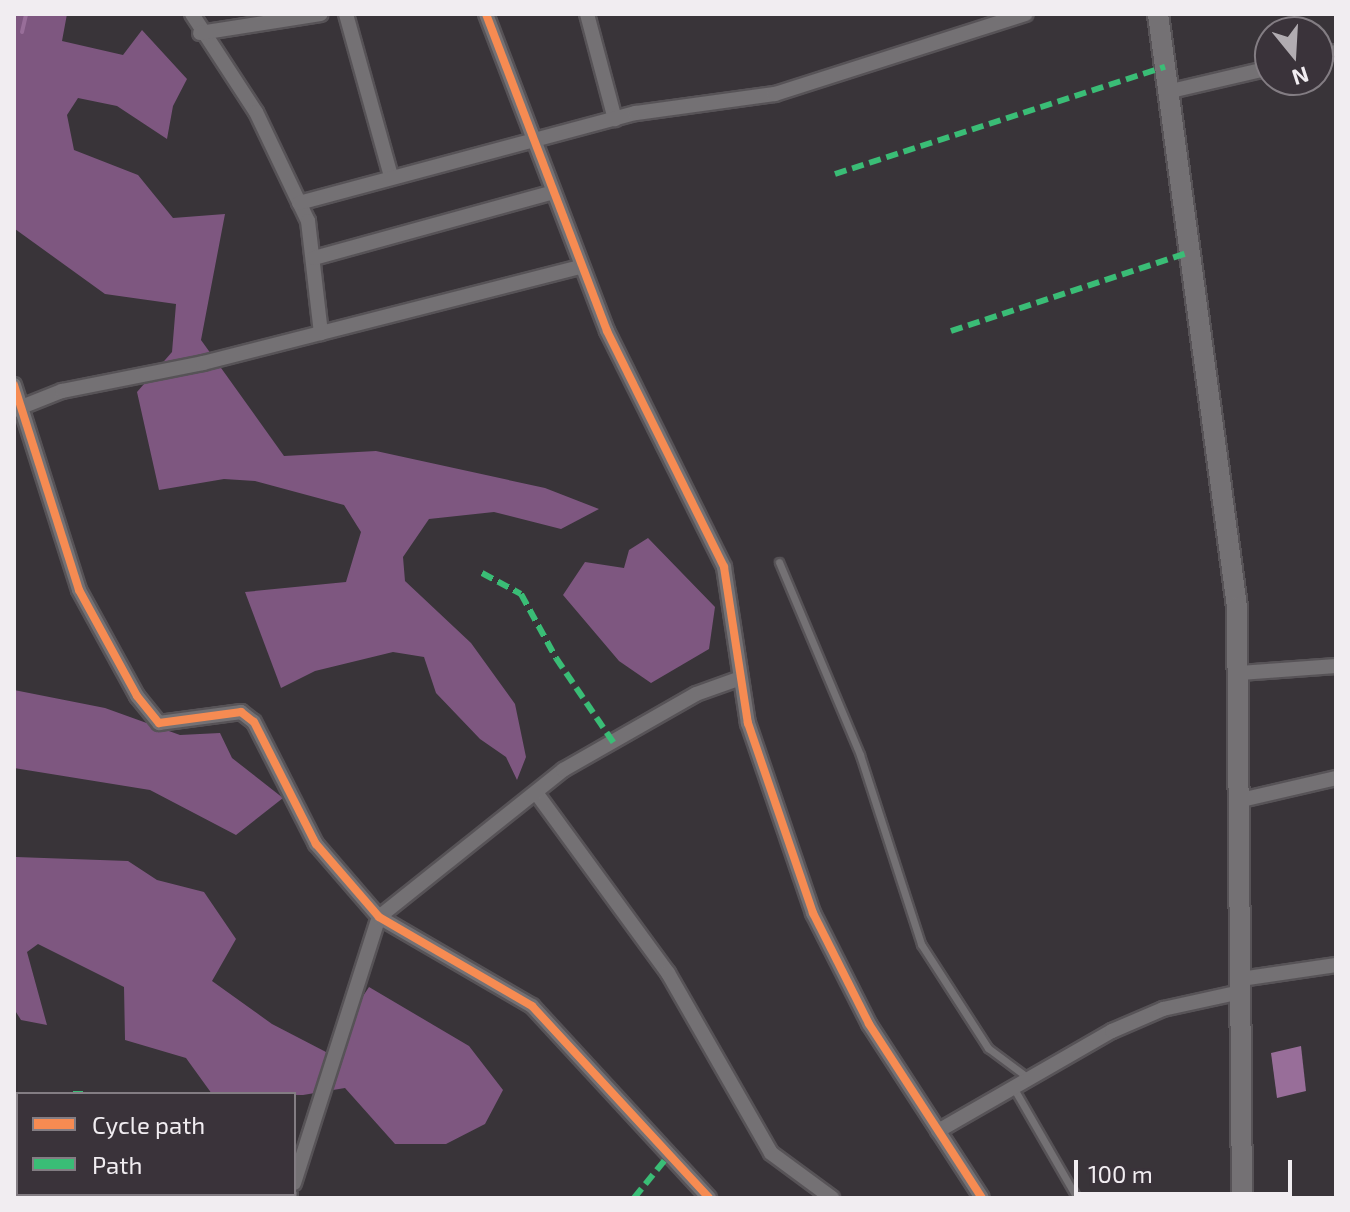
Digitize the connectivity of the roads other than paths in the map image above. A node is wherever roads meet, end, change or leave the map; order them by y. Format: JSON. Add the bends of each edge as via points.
{"nodes":[{"id":1,"x":192,"y":14,"type":"edge"},
{"id":2,"x":321,"y":14,"type":"edge"},
{"id":3,"x":346,"y":14,"type":"edge"},
{"id":4,"x":486,"y":14,"type":"edge"},
{"id":5,"x":587,"y":14,"type":"edge"},
{"id":6,"x":1026,"y":14,"type":"edge"},
{"id":7,"x":1158,"y":14,"type":"edge"},
{"id":8,"x":202,"y":33,"type":"junction"},
{"id":9,"x":1254,"y":72,"type":"edge"},
{"id":10,"x":1171,"y":91,"type":"junction"},
{"id":11,"x":615,"y":119,"type":"junction"},
{"id":12,"x":532,"y":144,"type":"junction"},
{"id":13,"x":391,"y":176,"type":"junction"},
{"id":14,"x":550,"y":193,"type":"junction"},
{"id":15,"x":299,"y":203,"type":"junction"},
{"id":16,"x":314,"y":258,"type":"junction"},
{"id":17,"x":581,"y":267,"type":"junction"},
{"id":18,"x":321,"y":333,"type":"junction"},
{"id":19,"x":14,"y":385,"type":"edge"},
{"id":20,"x":19,"y":408,"type":"edge"},
{"id":21,"x":779,"y":562,"type":"dead end"},
{"id":22,"x":1336,"y":666,"type":"edge"},
{"id":23,"x":1240,"y":673,"type":"junction"},
{"id":24,"x":738,"y":679,"type":"junction"},
{"id":25,"x":1336,"y":778,"type":"edge"},
{"id":26,"x":537,"y":794,"type":"junction"},
{"id":27,"x":1241,"y":800,"type":"junction"},
{"id":28,"x":379,"y":917,"type":"junction"},
{"id":29,"x":1336,"y":965,"type":"edge"},
{"id":30,"x":1241,"y":985,"type":"junction"},
{"id":31,"x":1027,"y":1077,"type":"junction"},
{"id":32,"x":1012,"y":1085,"type":"junction"},
{"id":33,"x":938,"y":1131,"type":"junction"},
{"id":34,"x":296,"y":1177,"type":"edge"},
{"id":35,"x":709,"y":1198,"type":"edge"},
{"id":36,"x":832,"y":1198,"type":"edge"},
{"id":37,"x":982,"y":1198,"type":"edge"},
{"id":38,"x":1077,"y":1198,"type":"edge"},
{"id":39,"x":1242,"y":1198,"type":"edge"}],
"edges":[{"from":1,"to":8,"type":"street"},
{"from":2,"to":8,"type":"street"},
{"from":3,"to":13,"type":"street"},
{"from":4,"to":12,"type":"street"},
{"from":5,"to":11,"type":"street"},
{"from":6,"to":11,"type":"street","via":[[775,94]]},
{"from":7,"to":10,"type":"main road"},
{"from":8,"to":15,"type":"street","via":[[256,112]]},
{"from":9,"to":10,"type":"street"},
{"from":10,"to":23,"type":"main road","via":[[1184,229],[1237,607]]},
{"from":11,"to":12,"type":"street"},
{"from":12,"to":13,"type":"street"},
{"from":12,"to":14,"type":"street"},
{"from":13,"to":15,"type":"street"},
{"from":14,"to":16,"type":"street"},
{"from":14,"to":17,"type":"street"},
{"from":15,"to":16,"type":"street"},
{"from":16,"to":18,"type":"street"},
{"from":17,"to":18,"type":"street"},
{"from":17,"to":24,"type":"street","via":[[607,331],[724,567]]},
{"from":18,"to":20,"type":"street","via":[[62,391]]},
{"from":19,"to":20,"type":"street"},
{"from":20,"to":28,"type":"street","via":[[79,590],[145,708],[159,723],[241,712],[254,722],[316,844]]},
{"from":21,"to":31,"type":"lane","via":[[860,755],[921,944],[988,1048]]},
{"from":22,"to":23,"type":"street"},
{"from":23,"to":27,"type":"main road"},
{"from":24,"to":26,"type":"street","via":[[696,694],[563,770]]},
{"from":24,"to":33,"type":"street","via":[[779,825],[813,913],[869,1024]]},
{"from":25,"to":27,"type":"street"},
{"from":26,"to":28,"type":"street"},
{"from":26,"to":36,"type":"street","via":[[668,973],[771,1153]]},
{"from":27,"to":30,"type":"main road"},
{"from":28,"to":34,"type":"street"},
{"from":28,"to":35,"type":"street","via":[[532,1006]]},
{"from":29,"to":30,"type":"street"},
{"from":30,"to":31,"type":"street","via":[[1163,1009]]},
{"from":30,"to":39,"type":"main road"},
{"from":31,"to":32,"type":"street"},
{"from":32,"to":33,"type":"street"},
{"from":32,"to":38,"type":"lane"},
{"from":33,"to":37,"type":"street"}]}
